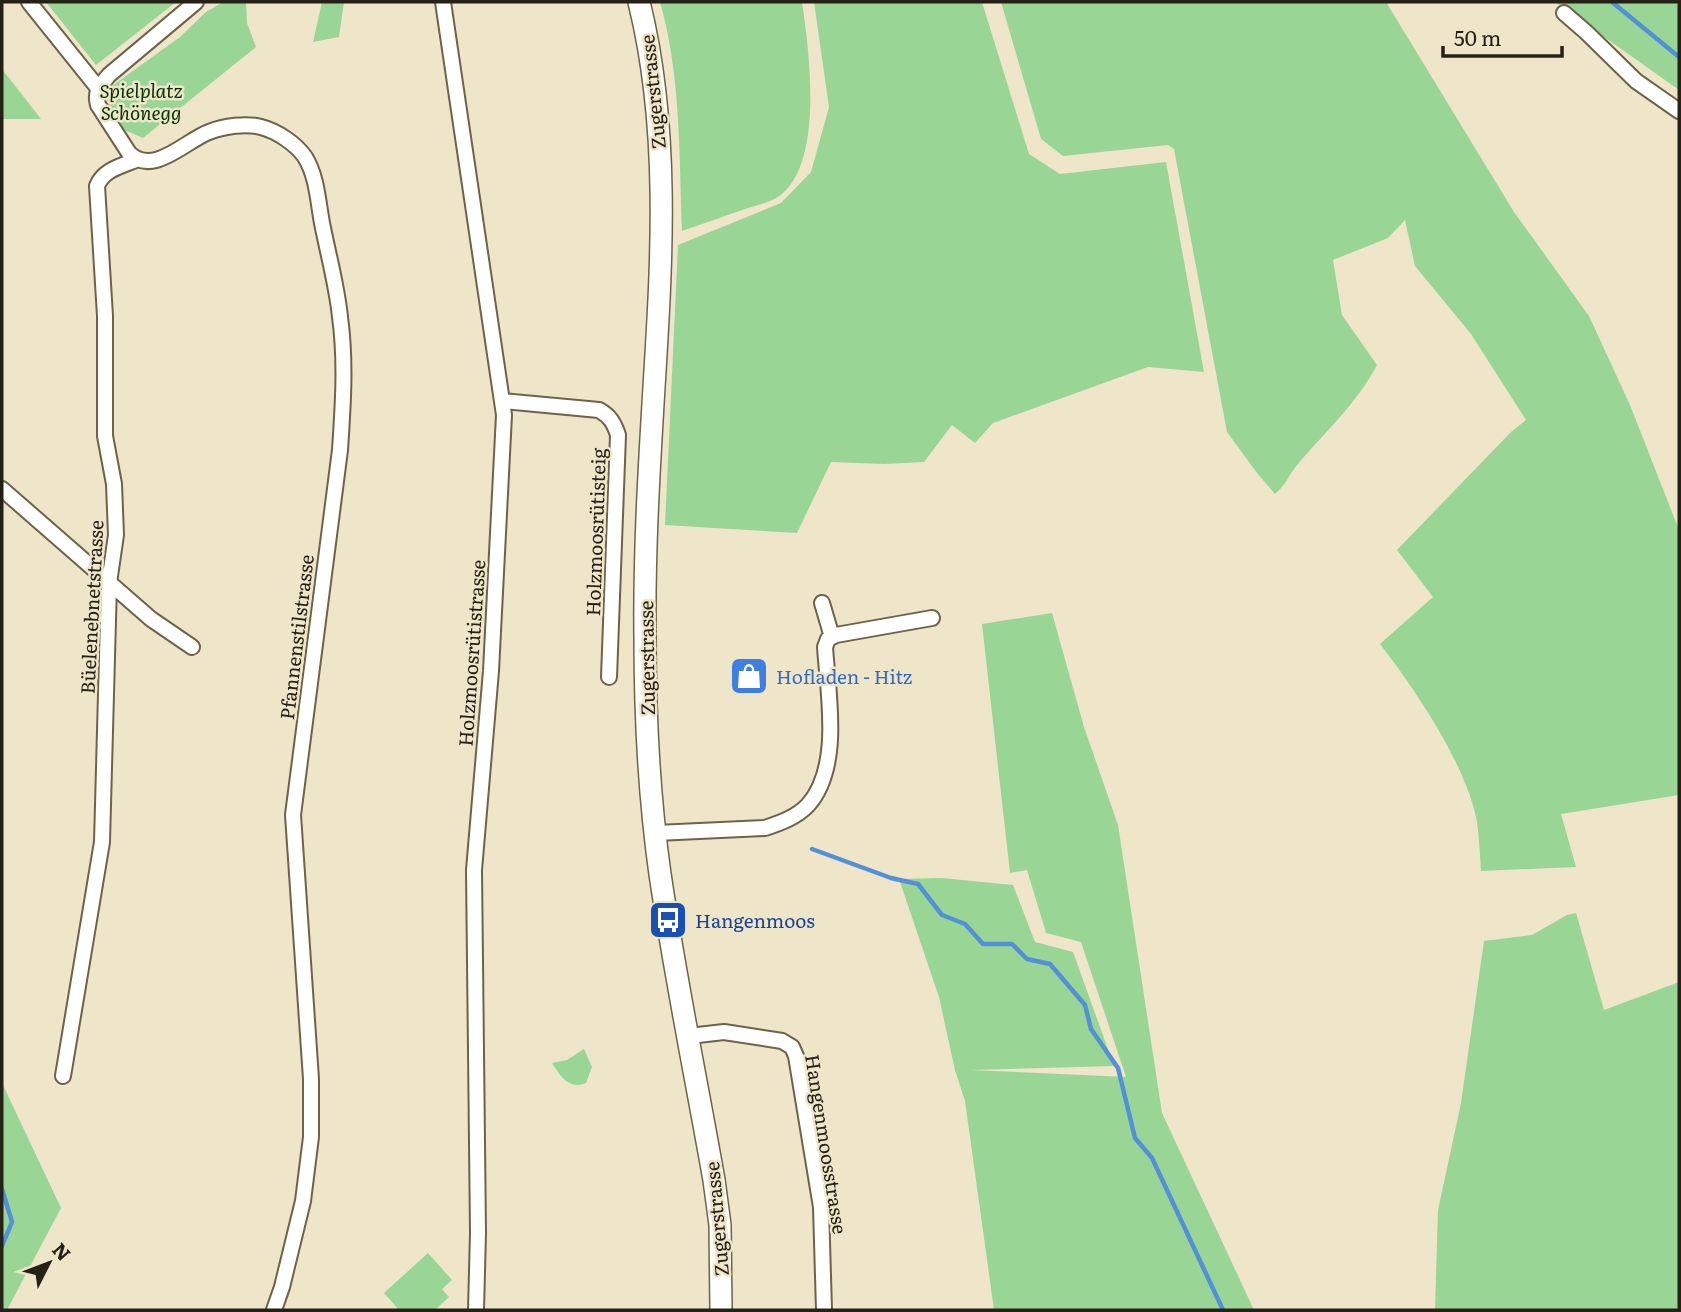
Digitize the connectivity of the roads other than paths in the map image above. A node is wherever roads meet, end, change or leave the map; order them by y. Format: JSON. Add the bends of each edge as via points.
{"nodes":[{"id":1,"x":29,"y":2,"type":"edge"},
{"id":2,"x":197,"y":2,"type":"edge"},
{"id":3,"x":443,"y":2,"type":"edge"},
{"id":4,"x":639,"y":2,"type":"edge"},
{"id":5,"x":1564,"y":13,"type":"dead end"},
{"id":6,"x":98,"y":88,"type":"junction"},
{"id":7,"x":1679,"y":111,"type":"edge"},
{"id":8,"x":136,"y":160,"type":"junction"},
{"id":9,"x":502,"y":401,"type":"junction"},
{"id":10,"x":2,"y":489,"type":"edge"},
{"id":11,"x":109,"y":583,"type":"junction"},
{"id":12,"x":822,"y":603,"type":"dead end"},
{"id":13,"x":932,"y":618,"type":"dead end"},
{"id":14,"x":832,"y":636,"type":"junction"},
{"id":15,"x":192,"y":647,"type":"dead end"},
{"id":16,"x":609,"y":677,"type":"dead end"},
{"id":17,"x":656,"y":832,"type":"junction"},
{"id":18,"x":689,"y":1036,"type":"junction"},
{"id":19,"x":63,"y":1076,"type":"dead end"},
{"id":20,"x":274,"y":1310,"type":"edge"},
{"id":21,"x":476,"y":1310,"type":"edge"},
{"id":22,"x":721,"y":1310,"type":"edge"},
{"id":23,"x":824,"y":1310,"type":"edge"}],
"edges":[{"from":1,"to":6,"type":"street"},
{"from":2,"to":6,"type":"street"},
{"from":3,"to":9,"type":"street","name":"Holzmoosrütistrasse"},
{"from":4,"to":17,"type":"main road","name":"Zugerstrasse","via":[[648,38],[660,149],[660,284],[645,637]]},
{"from":5,"to":7,"type":"street","via":[[1636,81]]},
{"from":6,"to":8,"type":"street","via":[[98,105]]},
{"from":8,"to":11,"type":"street","name":"Büelenebnetstrasse","via":[[106,173],[97,186],[105,316],[105,436],[114,484],[116,535]]},
{"from":8,"to":20,"type":"street","name":"Pfannenstilstrasse","via":[[156,160],[209,131],[237,126],[262,127],[287,139],[304,156],[314,179],[341,317],[344,390],[340,450],[293,815],[311,1138],[303,1201]]},
{"from":9,"to":16,"type":"street","name":"Holzmoosrütisteig","via":[[599,410],[615,425]]},
{"from":9,"to":21,"type":"street","name":"Holzmoosrütistrasse","via":[[505,415],[491,671],[474,870]]},
{"from":10,"to":11,"type":"street"},
{"from":11,"to":15,"type":"street"},
{"from":11,"to":19,"type":"street","name":"Büelenebnetstrasse","via":[[102,842]]},
{"from":12,"to":14,"type":"street"},
{"from":13,"to":14,"type":"street"},
{"from":14,"to":17,"type":"street","via":[[825,647],[829,749],[823,778],[807,807],[765,828]]},
{"from":17,"to":18,"type":"main road","name":"Zugerstrasse"},
{"from":18,"to":22,"type":"main road","name":"Zugerstrasse","via":[[720,1225]]},
{"from":18,"to":23,"type":"street","name":"Hangenmoosstrasse","via":[[724,1032],[782,1041],[792,1047],[821,1207]]}]}
